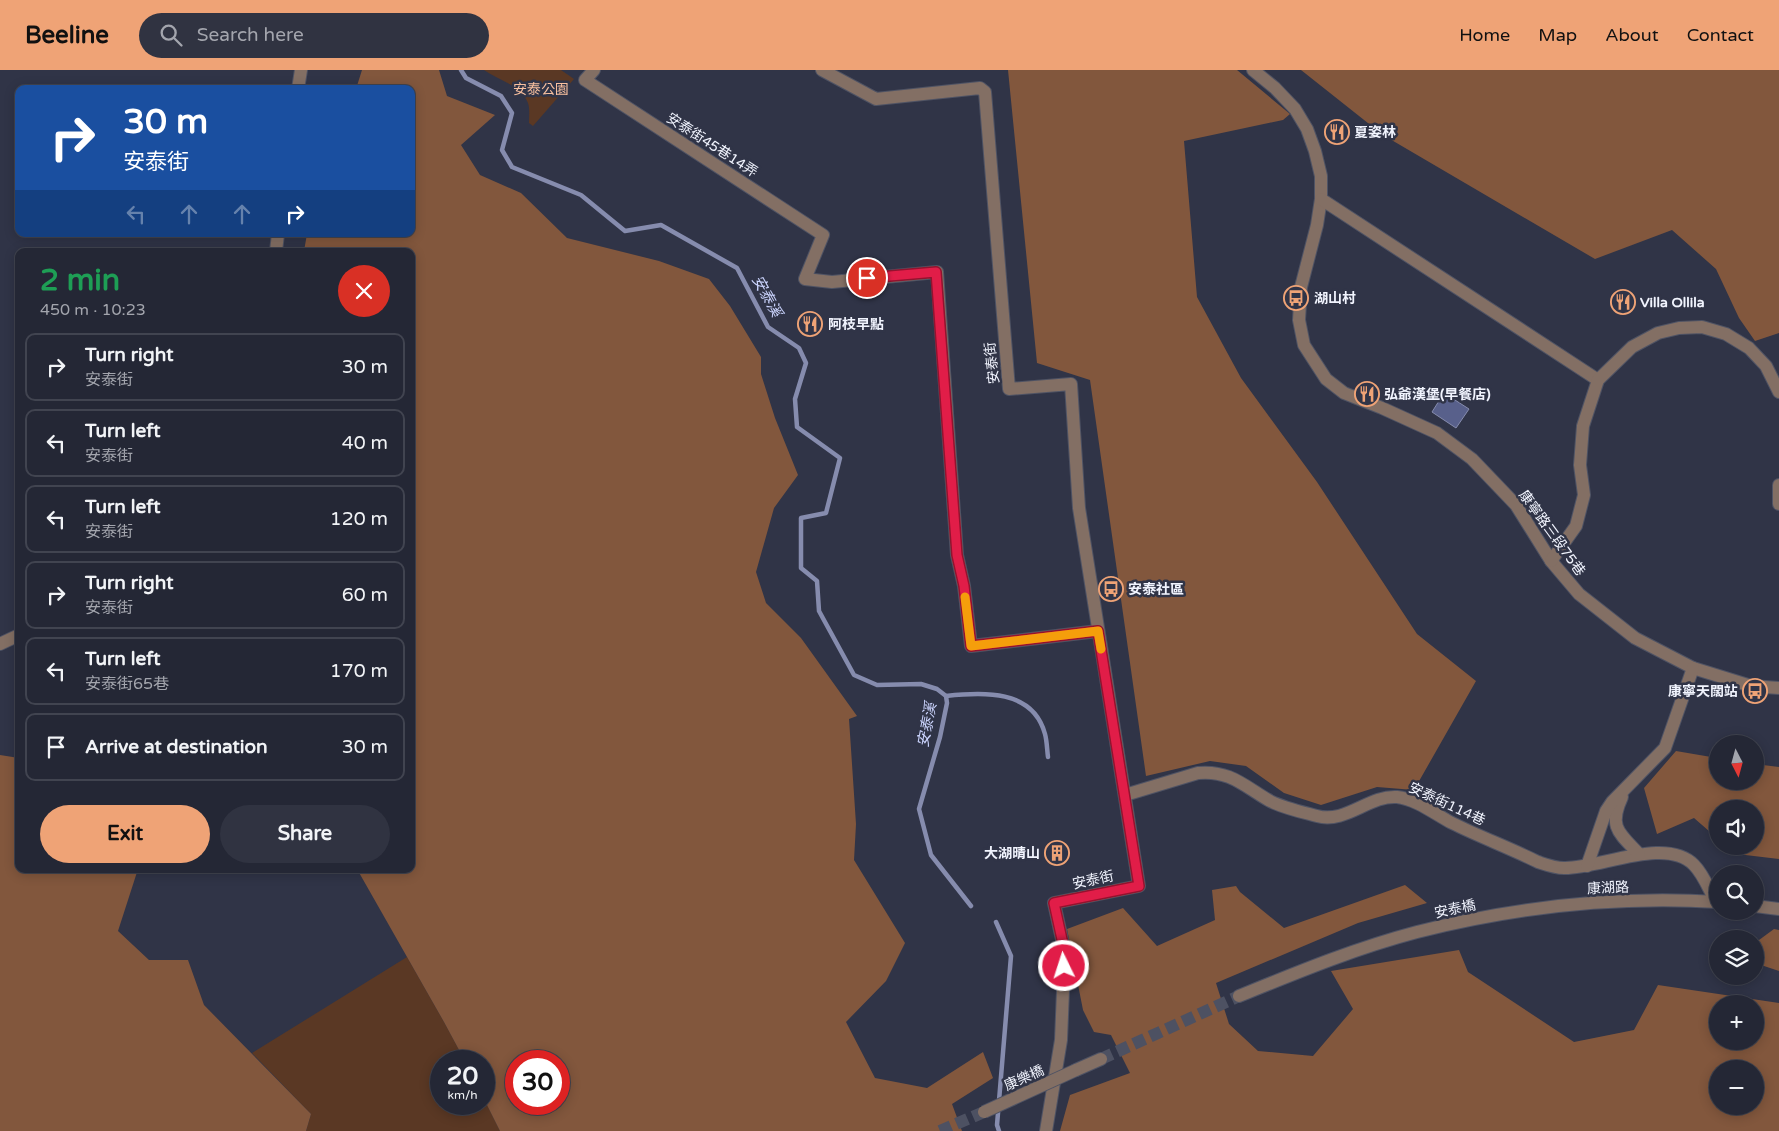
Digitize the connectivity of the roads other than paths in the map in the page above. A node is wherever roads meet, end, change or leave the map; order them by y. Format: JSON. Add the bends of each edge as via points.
{"nodes":[{"id":1,"x":301,"y":70,"type":"edge"},
{"id":2,"x":822,"y":70,"type":"edge"},
{"id":3,"x":1254,"y":70,"type":"edge"},
{"id":4,"x":590,"y":75,"type":"edge"},
{"id":5,"x":299,"y":85,"type":"edge"},
{"id":6,"x":1321,"y":199,"type":"junction"},
{"id":7,"x":1598,"y":380,"type":"junction"},
{"id":8,"x":1779,"y":392,"type":"edge"},
{"id":9,"x":1779,"y":485,"type":"edge"},
{"id":10,"x":1779,"y":504,"type":"edge"},
{"id":11,"x":1551,"y":561,"type":"junction"},
{"id":12,"x":1098,"y":631,"type":"junction"},
{"id":13,"x":15,"y":637,"type":"edge"},
{"id":14,"x":0,"y":644,"type":"edge"},
{"id":15,"x":1693,"y":668,"type":"junction"},
{"id":16,"x":1779,"y":688,"type":"edge"},
{"id":17,"x":1624,"y":792,"type":"junction"},
{"id":18,"x":1125,"y":795,"type":"junction"},
{"id":19,"x":1639,"y":854,"type":"junction"},
{"id":20,"x":1587,"y":866,"type":"junction"},
{"id":21,"x":1709,"y":889,"type":"edge"},
{"id":22,"x":1709,"y":902,"type":"edge"},
{"id":23,"x":1764,"y":907,"type":"edge"},
{"id":24,"x":1779,"y":909,"type":"edge"},
{"id":25,"x":1500,"y":914,"type":"joint"},
{"id":26,"x":1239,"y":996,"type":"tunnel mouth"},
{"id":27,"x":1101,"y":1059,"type":"tunnel mouth"},
{"id":28,"x":984,"y":1112,"type":"tunnel mouth"},
{"id":29,"x":1046,"y":1131,"type":"edge"}],
"edges":[{"from":1,"to":5,"type":"street"},
{"from":2,"to":12,"type":"street","name":"安泰街","via":[[876,99],[980,88],[985,92],[1009,389],[1071,384],[1079,508]]},
{"from":3,"to":6,"type":"street","name":"康寧路三段75巷","via":[[1295,109],[1307,129],[1316,151]]},
{"from":4,"to":12,"type":"street","name":"安泰街45巷14弄","via":[[823,235],[805,279],[832,282],[936,272],[957,555],[971,646]]},
{"from":6,"to":7,"type":"street"},
{"from":6,"to":11,"type":"street","name":"康寧路三段75巷","via":[[1301,287],[1299,320],[1304,345],[1326,379],[1344,393],[1437,433],[1472,459],[1516,505]]},
{"from":7,"to":8,"type":"street","via":[[1632,347],[1658,333],[1702,327],[1726,334],[1749,348],[1766,366]]},
{"from":7,"to":11,"type":"street","via":[[1583,426],[1580,465],[1584,495],[1576,526]]},
{"from":9,"to":10,"type":"street"},
{"from":11,"to":15,"type":"street","name":"康寧路三段75巷","via":[[1579,594],[1635,638]]},
{"from":12,"to":18,"type":"street","name":"安泰街"},
{"from":13,"to":14,"type":"street"},
{"from":15,"to":16,"type":"street","name":"康寧路三段75巷","via":[[1751,686]]},
{"from":15,"to":17,"type":"street","via":[[1665,748]]},
{"from":17,"to":19,"type":"street","via":[[1615,823],[1623,838]]},
{"from":17,"to":20,"type":"street","via":[[1606,812]]},
{"from":18,"to":20,"type":"street","name":"安泰街114巷","via":[[1208,772],[1229,776],[1279,804],[1320,817],[1346,814],[1379,800],[1397,797],[1538,862],[1565,868]]},
{"from":18,"to":29,"type":"street","name":"安泰街","via":[[1139,886],[1054,903],[1064,966],[1061,1040]]},
{"from":19,"to":20,"type":"street","name":"安泰街114巷"},
{"from":19,"to":21,"type":"street","name":"安泰街114巷","via":[[1661,853],[1686,859],[1695,865]]},
{"from":22,"to":25,"type":"street","name":"康湖路","via":[[1602,903]]},
{"from":23,"to":24,"type":"street"},
{"from":25,"to":26,"type":"street","name":"安泰橋","via":[[1416,932],[1324,962]]},
{"from":27,"to":28,"type":"street","name":"康樂橋","bridge":true}]}
